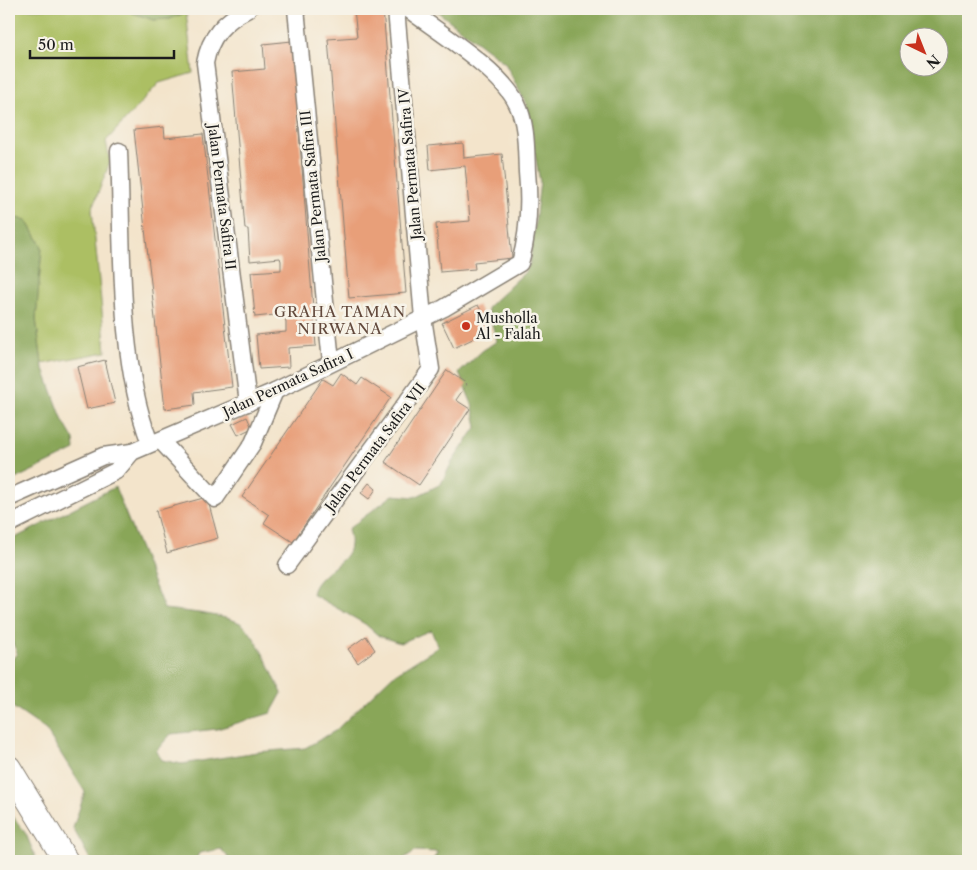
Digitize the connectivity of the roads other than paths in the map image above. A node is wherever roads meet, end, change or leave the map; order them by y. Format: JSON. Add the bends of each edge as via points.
{"nodes":[{"id":1,"x":248,"y":9,"type":"edge"},
{"id":2,"x":296,"y":9,"type":"edge"},
{"id":3,"x":396,"y":9,"type":"edge"},
{"id":4,"x":408,"y":9,"type":"edge"},
{"id":5,"x":119,"y":151,"type":"dead end"},
{"id":6,"x":423,"y":318,"type":"junction"},
{"id":7,"x":331,"y":362,"type":"junction"},
{"id":8,"x":275,"y":391,"type":"junction"},
{"id":9,"x":248,"y":403,"type":"junction"},
{"id":10,"x":155,"y":442,"type":"junction"},
{"id":11,"x":132,"y":452,"type":"junction"},
{"id":12,"x":41,"y":484,"type":"junction"},
{"id":13,"x":9,"y":498,"type":"edge"},
{"id":14,"x":52,"y":504,"type":"junction"},
{"id":15,"x":9,"y":524,"type":"edge"},
{"id":16,"x":287,"y":565,"type":"dead end"},
{"id":17,"x":9,"y":768,"type":"edge"},
{"id":18,"x":66,"y":861,"type":"edge"}],
"edges":[{"from":1,"to":9,"type":"street","name":"Jalan Permata Safira II","via":[[232,17],[217,31],[208,46],[205,63]]},
{"from":2,"to":7,"type":"street","name":"Jalan Permata Safira III"},
{"from":3,"to":6,"type":"street","name":"Jalan Permata Safira IV"},
{"from":4,"to":6,"type":"street","name":"Jalan Permata Safira I","via":[[481,64],[503,84],[518,104],[524,127],[529,201],[527,238],[520,263]]},
{"from":5,"to":10,"type":"street","via":[[126,316],[134,385],[142,422]]},
{"from":6,"to":7,"type":"street","name":"Jalan Permata Safira I"},
{"from":6,"to":16,"type":"street","name":"Jalan Permata Safira VII","via":[[432,364],[429,374]]},
{"from":7,"to":8,"type":"street","name":"Jalan Permata Safira I"},
{"from":8,"to":9,"type":"street","name":"Jalan Permata Safira I"},
{"from":8,"to":10,"type":"street","via":[[253,443],[215,499]]},
{"from":9,"to":10,"type":"street","name":"Jalan Permata Safira I"},
{"from":10,"to":11,"type":"street","name":"Jalan Permata Safira I"},
{"from":11,"to":12,"type":"street","name":"Jalan Permata Safira I","via":[[103,456]]},
{"from":11,"to":14,"type":"street","name":"Jalan Permata Safira I","via":[[116,471]]},
{"from":12,"to":13,"type":"street","name":"Jalan Permata Safira I"},
{"from":12,"to":14,"type":"street"},
{"from":14,"to":15,"type":"street","name":"Jalan Permata Safira I"},
{"from":17,"to":18,"type":"main road"}]}
